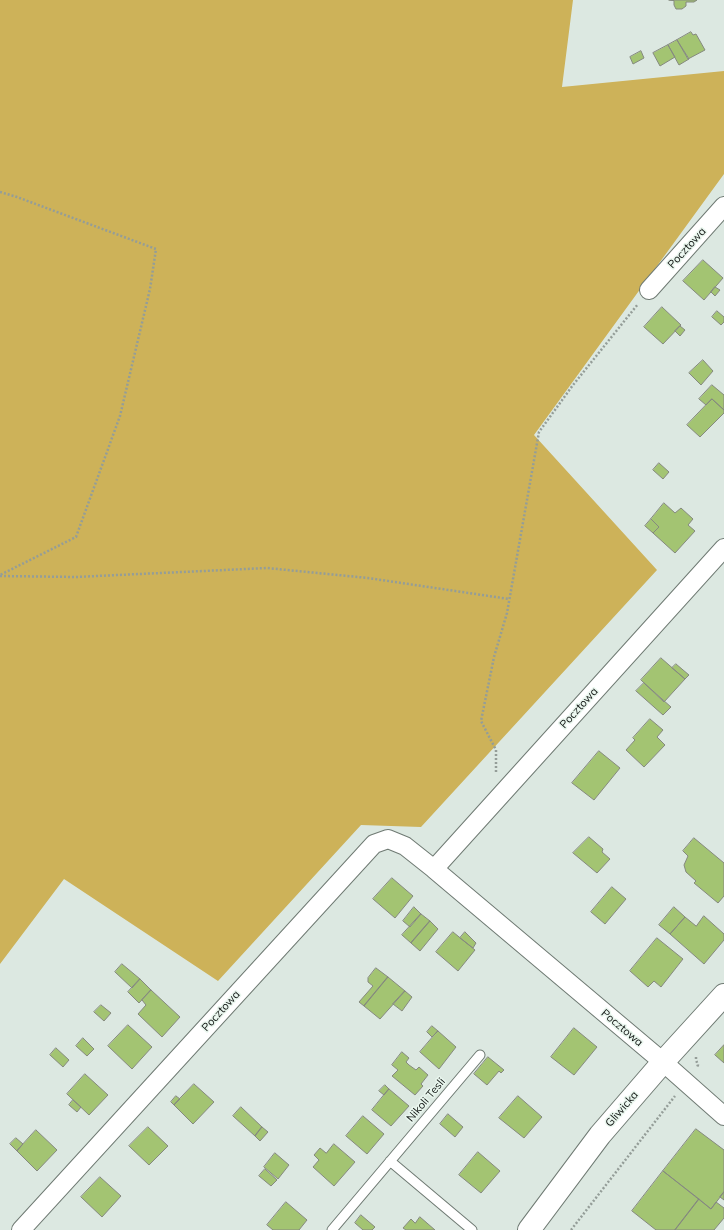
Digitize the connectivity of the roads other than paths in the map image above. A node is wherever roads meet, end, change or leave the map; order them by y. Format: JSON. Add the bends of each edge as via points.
{"nodes":[{"id":1,"x":724,"y":206,"type":"edge"},
{"id":2,"x":650,"y":290,"type":"road end"},
{"id":3,"x":724,"y":548,"type":"edge"},
{"id":4,"x":434,"y":869,"type":"junction"},
{"id":5,"x":724,"y":995,"type":"edge"},
{"id":6,"x":480,"y":1055,"type":"dead end"},
{"id":7,"x":662,"y":1062,"type":"junction"},
{"id":8,"x":724,"y":1116,"type":"edge"},
{"id":9,"x":390,"y":1161,"type":"junction"},
{"id":10,"x":21,"y":1230,"type":"edge"},
{"id":11,"x":332,"y":1230,"type":"edge"},
{"id":12,"x":472,"y":1230,"type":"edge"},
{"id":13,"x":529,"y":1230,"type":"edge"}],
"edges":[{"from":1,"to":2,"type":"street","name":"Pocztowa"},
{"from":3,"to":4,"type":"street","name":"Pocztowa"},
{"from":4,"to":7,"type":"street","name":"Pocztowa"},
{"from":4,"to":10,"type":"street","name":"Pocztowa","via":[[405,846],[388,839],[374,844]]},
{"from":5,"to":7,"type":"main road","name":"Gliwicka"},
{"from":6,"to":9,"type":"lane","name":"Nikoli Tesli"},
{"from":7,"to":8,"type":"street","name":"Pocztowa"},
{"from":7,"to":13,"type":"main road","name":"Gliwicka","via":[[600,1135]]},
{"from":9,"to":11,"type":"lane","name":"Nikoli Tesli"},
{"from":9,"to":12,"type":"lane"}]}
